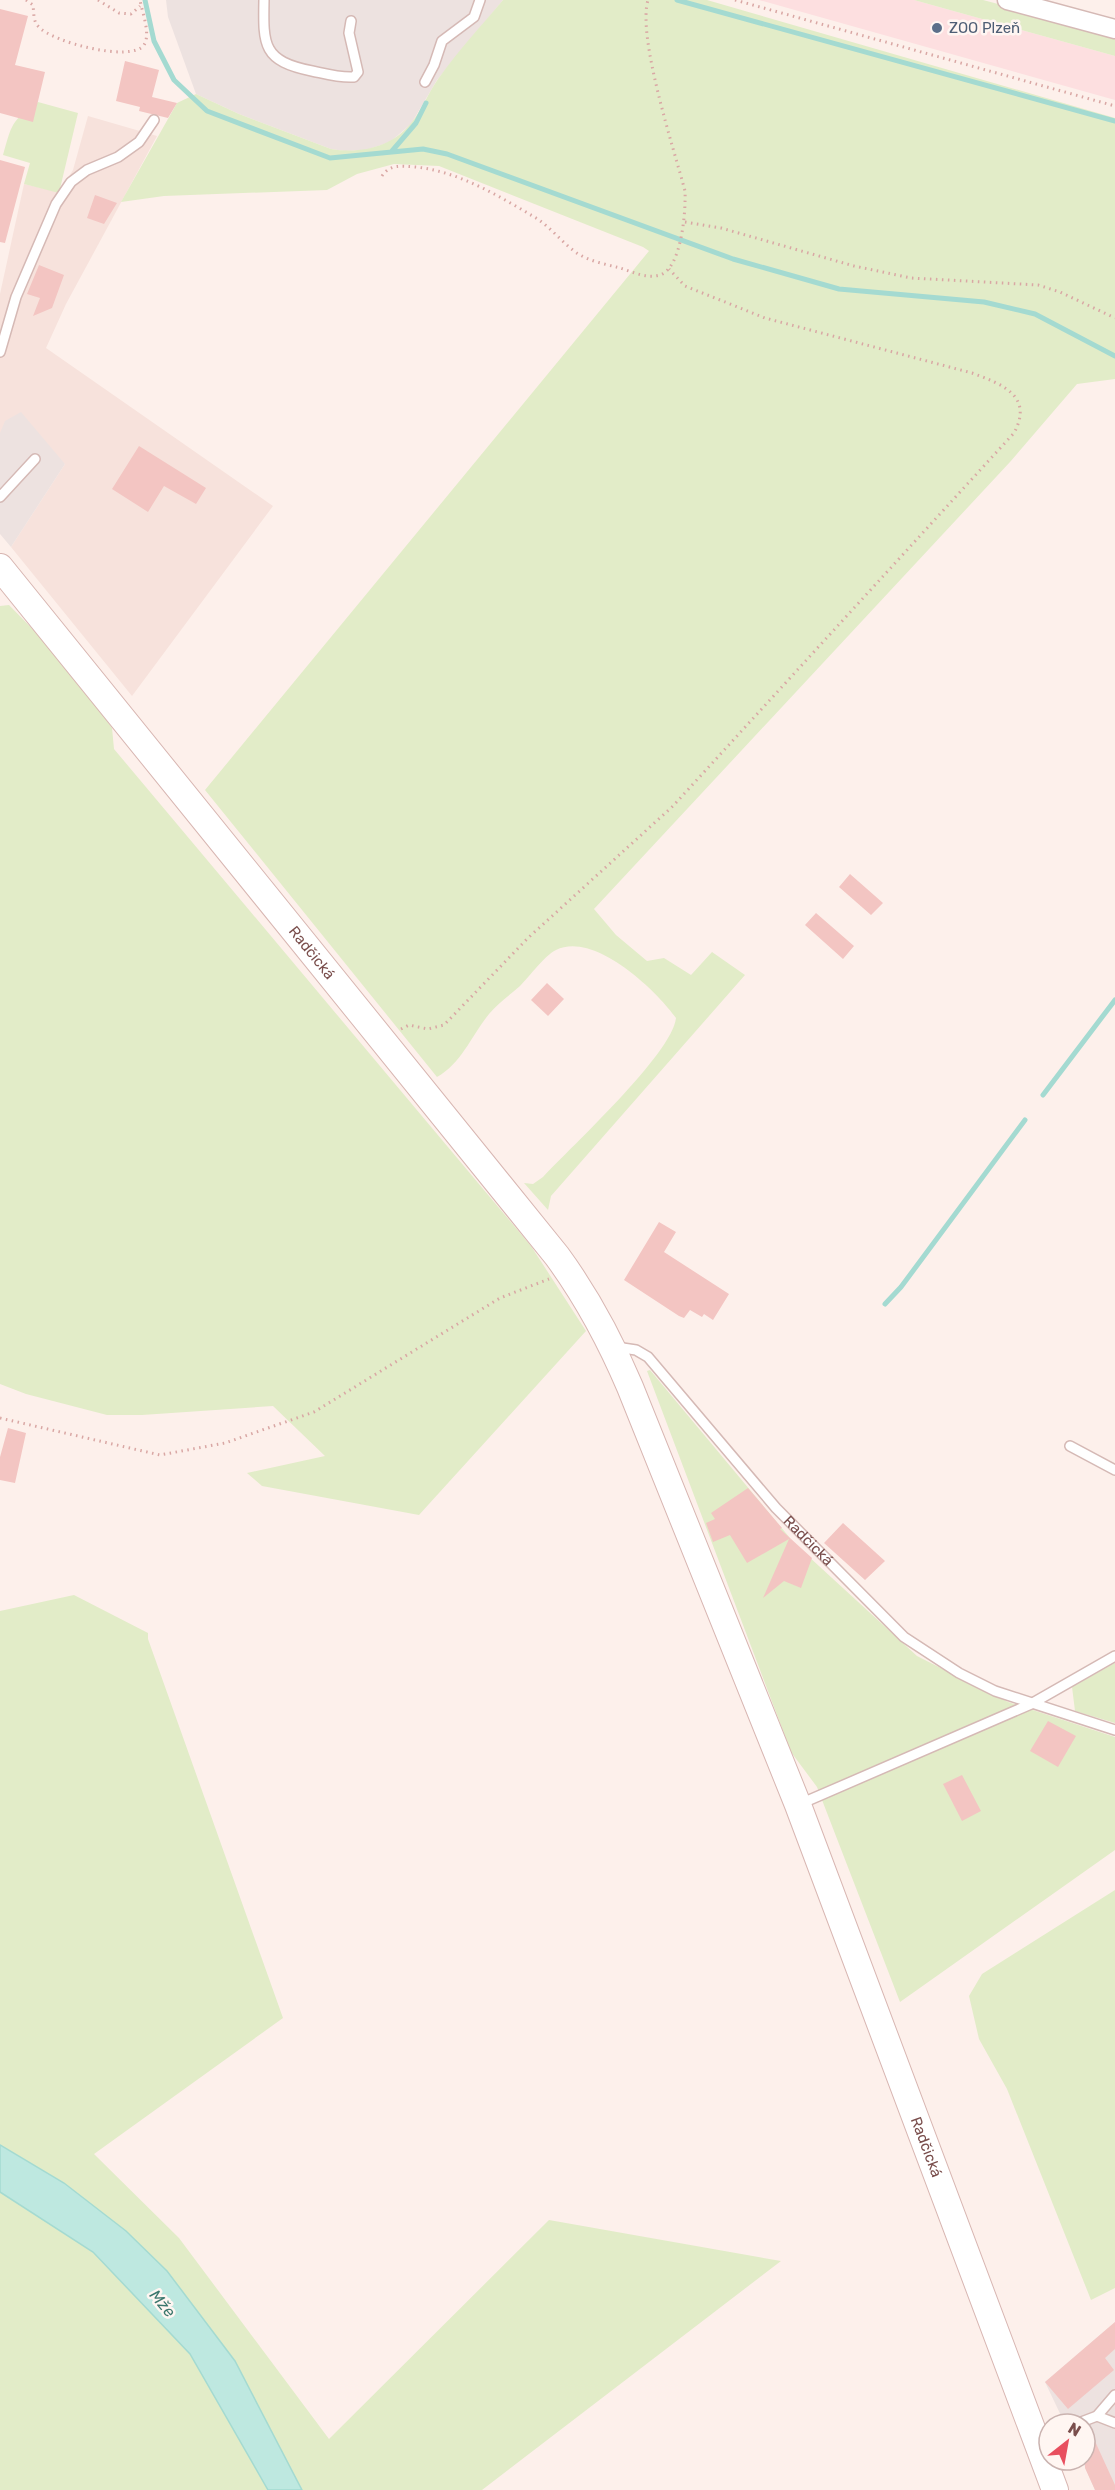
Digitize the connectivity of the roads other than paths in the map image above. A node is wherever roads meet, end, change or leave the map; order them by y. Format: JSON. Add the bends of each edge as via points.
{"nodes":[{"id":1,"x":264,"y":0,"type":"edge"},
{"id":2,"x":480,"y":0,"type":"edge"},
{"id":3,"x":1007,"y":0,"type":"edge"},
{"id":4,"x":351,"y":21,"type":"dead end"},
{"id":5,"x":1115,"y":29,"type":"edge"},
{"id":6,"x":425,"y":82,"type":"dead end"},
{"id":7,"x":154,"y":120,"type":"dead end"},
{"id":8,"x":0,"y":352,"type":"edge"},
{"id":9,"x":35,"y":459,"type":"dead end"},
{"id":10,"x":0,"y":497,"type":"edge"},
{"id":11,"x":0,"y":567,"type":"edge"},
{"id":12,"x":612,"y":1347,"type":"junction"},
{"id":13,"x":1070,"y":1446,"type":"dead end"},
{"id":14,"x":1115,"y":1470,"type":"edge"},
{"id":15,"x":1115,"y":1656,"type":"edge"},
{"id":16,"x":1031,"y":1704,"type":"junction"},
{"id":17,"x":1115,"y":1730,"type":"edge"},
{"id":18,"x":798,"y":1805,"type":"junction"},
{"id":19,"x":1115,"y":2395,"type":"edge"},
{"id":20,"x":1097,"y":2416,"type":"joint"},
{"id":21,"x":1115,"y":2423,"type":"edge"},
{"id":22,"x":1037,"y":2424,"type":"edge"},
{"id":23,"x":1051,"y":2472,"type":"edge"},
{"id":24,"x":1055,"y":2490,"type":"edge"}],
"edges":[{"from":1,"to":4,"type":"lane","via":[[271,55],[283,64],[306,70],[354,77],[358,72],[349,33]]},
{"from":2,"to":6,"type":"lane","via":[[474,17],[442,41]]},
{"from":3,"to":5,"type":"street"},
{"from":7,"to":8,"type":"lane","via":[[139,142],[71,182],[56,204],[16,297]]},
{"from":9,"to":10,"type":"lane"},
{"from":11,"to":12,"type":"street","name":"Radčická","via":[[568,1271]]},
{"from":12,"to":16,"type":"lane","name":"Radčická","via":[[636,1350],[648,1357],[776,1508],[904,1637],[995,1691]]},
{"from":12,"to":18,"type":"street","name":"Radčická"},
{"from":13,"to":14,"type":"lane"},
{"from":15,"to":16,"type":"lane"},
{"from":16,"to":17,"type":"lane","name":"Radčická"},
{"from":16,"to":18,"type":"lane"},
{"from":18,"to":22,"type":"street","name":"Radčická"},
{"from":19,"to":20,"type":"lane"},
{"from":20,"to":21,"type":"lane"},
{"from":23,"to":24,"type":"street","name":"Radčická"}]}
